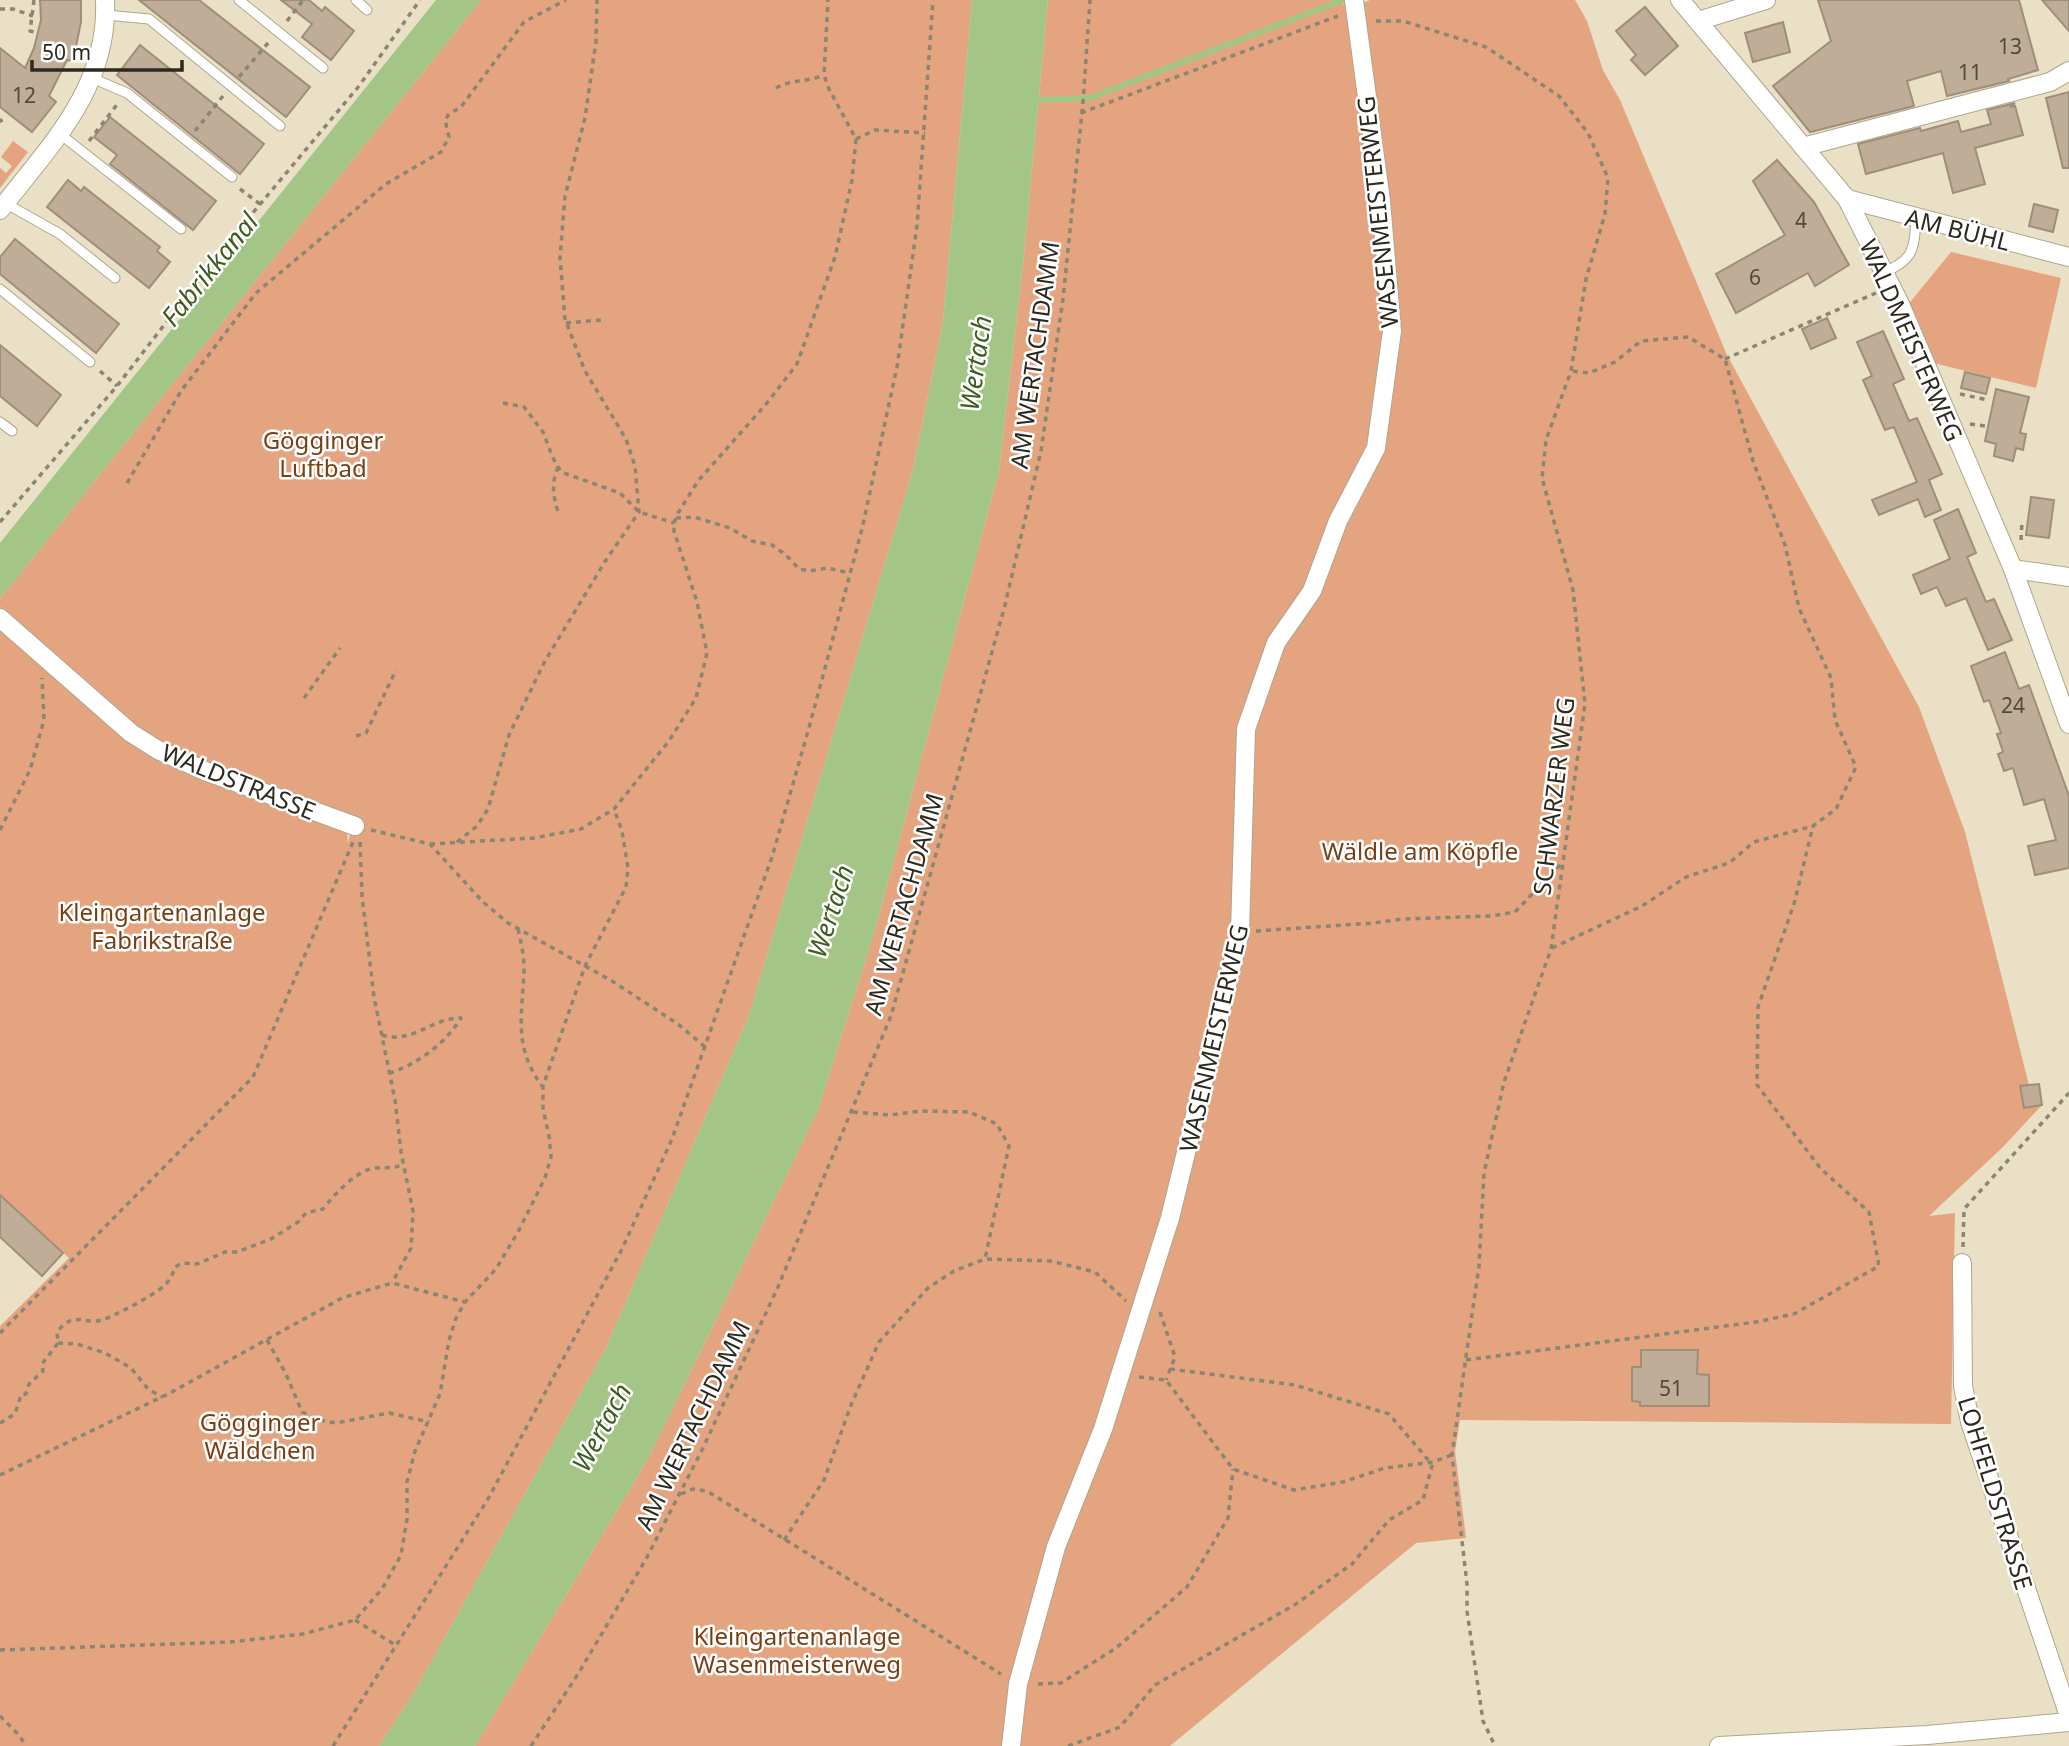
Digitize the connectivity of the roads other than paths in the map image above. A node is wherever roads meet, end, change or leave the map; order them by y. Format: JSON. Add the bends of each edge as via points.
{"nodes":[{"id":1,"x":239,"y":0,"type":"edge"},
{"id":2,"x":355,"y":0,"type":"edge"},
{"id":3,"x":1680,"y":0,"type":"edge"},
{"id":4,"x":1765,"y":0,"type":"edge"},
{"id":5,"x":106,"y":7,"type":"edge"},
{"id":6,"x":1354,"y":8,"type":"edge"},
{"id":7,"x":367,"y":10,"type":"dead end"},
{"id":8,"x":1698,"y":21,"type":"junction"},
{"id":9,"x":323,"y":68,"type":"dead end"},
{"id":10,"x":2069,"y":71,"type":"edge"},
{"id":11,"x":92,"y":78,"type":"junction"},
{"id":12,"x":280,"y":127,"type":"dead end"},
{"id":13,"x":60,"y":134,"type":"junction"},
{"id":14,"x":1803,"y":147,"type":"junction"},
{"id":15,"x":232,"y":177,"type":"road end"},
{"id":16,"x":1847,"y":199,"type":"junction"},
{"id":17,"x":3,"y":207,"type":"edge"},
{"id":18,"x":1916,"y":219,"type":"junction"},
{"id":19,"x":181,"y":229,"type":"dead end"},
{"id":20,"x":2069,"y":257,"type":"edge"},
{"id":21,"x":116,"y":278,"type":"dead end"},
{"id":22,"x":1887,"y":279,"type":"junction"},
{"id":23,"x":0,"y":289,"type":"edge"},
{"id":24,"x":90,"y":362,"type":"road end"},
{"id":25,"x":0,"y":422,"type":"edge"},
{"id":26,"x":12,"y":431,"type":"dead end"},
{"id":27,"x":2013,"y":569,"type":"junction"},
{"id":28,"x":2069,"y":577,"type":"edge"},
{"id":29,"x":0,"y":618,"type":"edge"},
{"id":30,"x":2069,"y":724,"type":"edge"},
{"id":31,"x":355,"y":826,"type":"road end"},
{"id":32,"x":1962,"y":1264,"type":"road end"},
{"id":33,"x":2069,"y":1716,"type":"edge"},
{"id":34,"x":2069,"y":1722,"type":"edge"},
{"id":35,"x":1011,"y":1746,"type":"edge"},
{"id":36,"x":1719,"y":1746,"type":"edge"}],
"edges":[{"from":1,"to":9,"type":"lane"},
{"from":2,"to":7,"type":"lane"},
{"from":3,"to":8,"type":"street","name":"WALDMEISTERWEG"},
{"from":4,"to":8,"type":"street"},
{"from":5,"to":11,"type":"street","via":[[101,54]]},
{"from":5,"to":12,"type":"lane","via":[[149,19]]},
{"from":6,"to":35,"type":"street","name":"WASENMEISTERWEG","via":[[1381,201],[1392,331],[1376,448],[1338,521],[1311,591],[1276,643],[1246,729],[1240,932],[1170,1218],[1103,1429],[1056,1547],[1018,1684]]},
{"from":8,"to":14,"type":"street","name":"WALDMEISTERWEG"},
{"from":10,"to":14,"type":"street","via":[[2050,82]]},
{"from":11,"to":13,"type":"street"},
{"from":11,"to":15,"type":"lane","via":[[127,93]]},
{"from":13,"to":17,"type":"street"},
{"from":13,"to":19,"type":"lane"},
{"from":14,"to":16,"type":"street","name":"WALDMEISTERWEG"},
{"from":16,"to":18,"type":"street","name":"AM BÜHL"},
{"from":16,"to":22,"type":"street","name":"WALDMEISTERWEG"},
{"from":17,"to":21,"type":"lane","via":[[60,234]]},
{"from":18,"to":20,"type":"street","name":"AM BÜHL"},
{"from":18,"to":22,"type":"lane","via":[[1914,249]]},
{"from":22,"to":27,"type":"street","name":"WALDMEISTERWEG"},
{"from":23,"to":24,"type":"lane"},
{"from":25,"to":26,"type":"lane"},
{"from":27,"to":28,"type":"street"},
{"from":27,"to":30,"type":"street","name":"WALDMEISTERWEG"},
{"from":29,"to":31,"type":"street","name":"WALDSTRASSE","via":[[131,733],[158,750]]},
{"from":32,"to":33,"type":"street","name":"LOHFELDSTRASSE","via":[[1963,1386],[1969,1422]]},
{"from":34,"to":36,"type":"street"}]}
